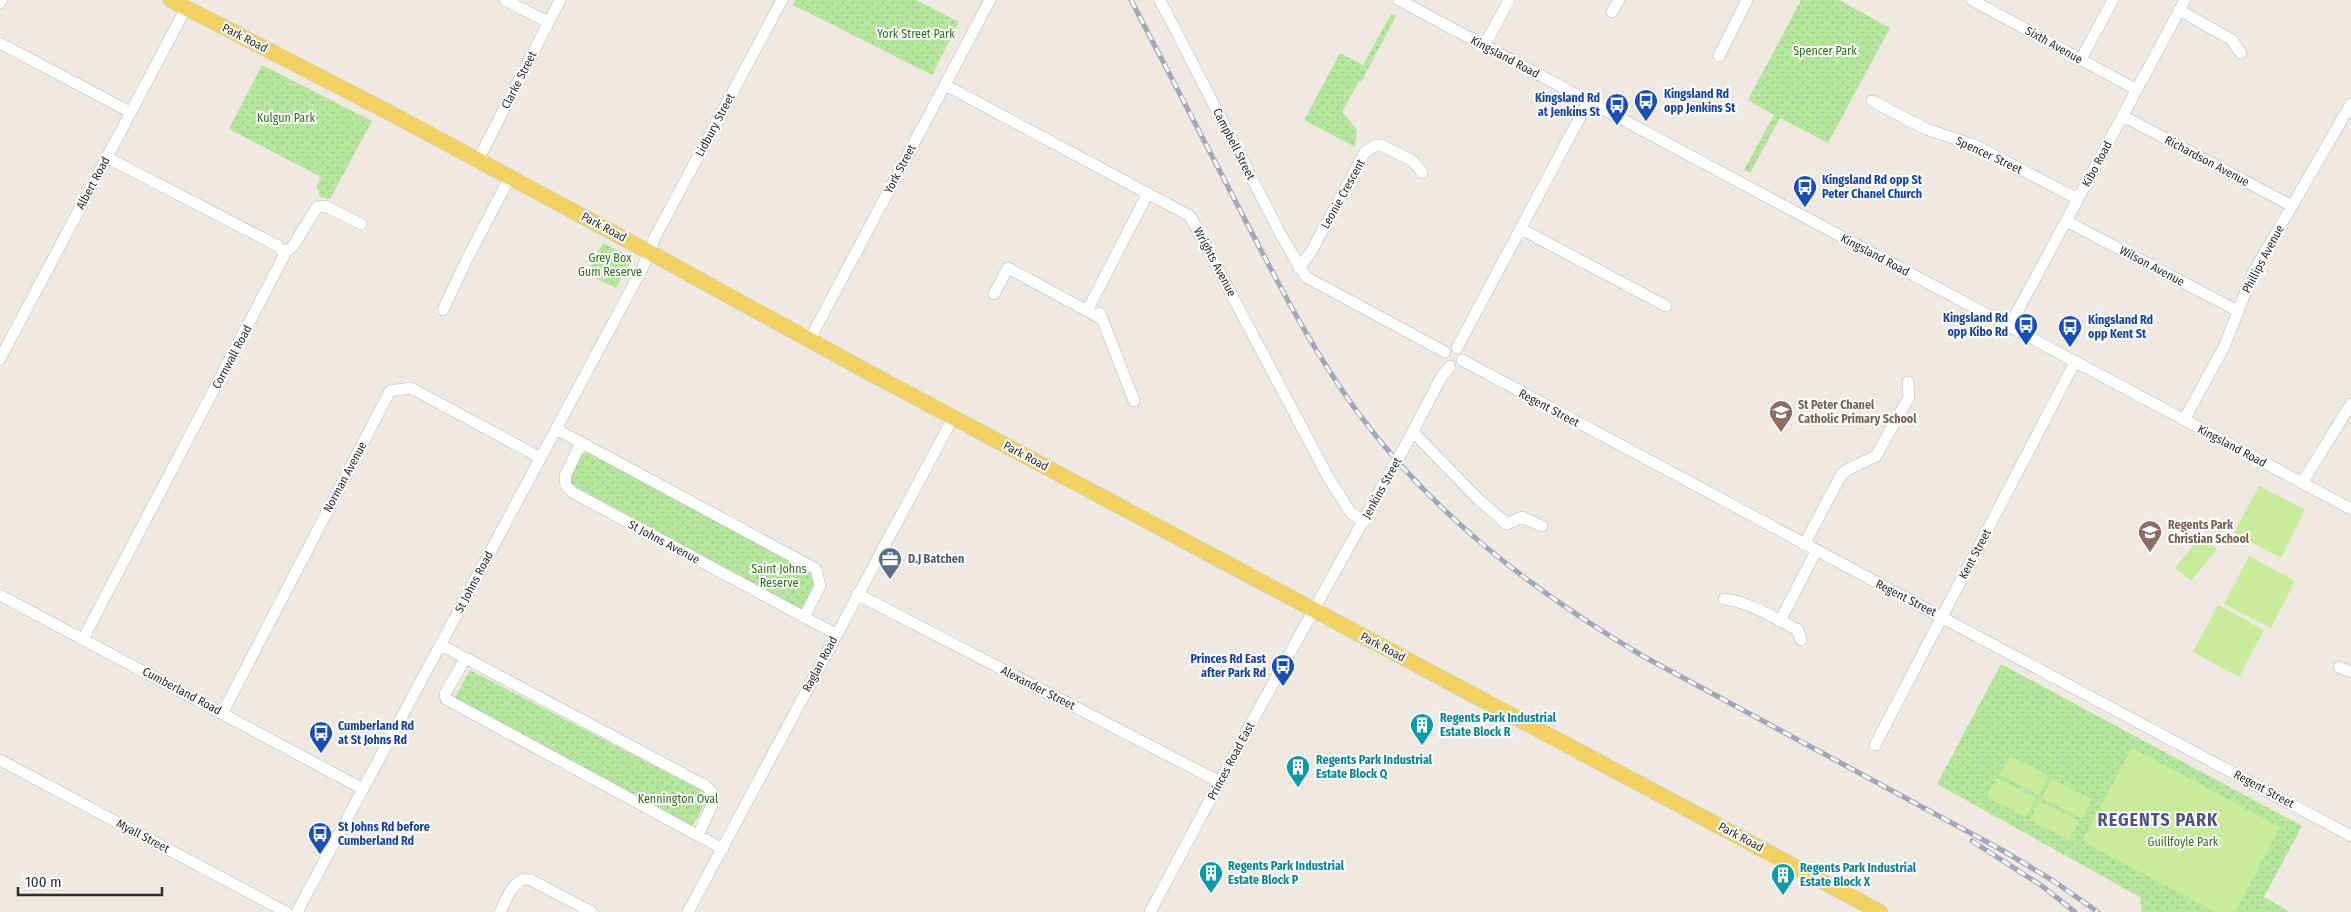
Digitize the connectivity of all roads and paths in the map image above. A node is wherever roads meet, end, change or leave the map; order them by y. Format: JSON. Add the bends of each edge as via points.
{"nodes":[{"id":1,"x":2,"y":0,"type":"edge"},
{"id":2,"x":171,"y":0,"type":"edge"},
{"id":3,"x":505,"y":0,"type":"edge"},
{"id":4,"x":560,"y":0,"type":"edge"},
{"id":5,"x":782,"y":0,"type":"edge"},
{"id":6,"x":990,"y":0,"type":"edge"},
{"id":7,"x":1160,"y":0,"type":"edge"},
{"id":8,"x":1399,"y":0,"type":"edge"},
{"id":9,"x":1509,"y":0,"type":"edge"},
{"id":10,"x":1619,"y":0,"type":"edge"},
{"id":11,"x":1747,"y":0,"type":"edge"},
{"id":12,"x":1972,"y":0,"type":"edge"},
{"id":13,"x":2113,"y":0,"type":"edge"},
{"id":14,"x":0,"y":3,"type":"edge"},
{"id":15,"x":2182,"y":5,"type":"edge"},
{"id":16,"x":186,"y":8,"type":"junction"},
{"id":17,"x":1612,"y":12,"type":"dead end"},
{"id":18,"x":548,"y":22,"type":"junction"},
{"id":19,"x":0,"y":43,"type":"edge"},
{"id":20,"x":1484,"y":46,"type":"junction"},
{"id":21,"x":2241,"y":53,"type":"dead end"},
{"id":22,"x":1719,"y":56,"type":"dead end"},
{"id":23,"x":2080,"y":59,"type":"junction"},
{"id":24,"x":944,"y":85,"type":"junction"},
{"id":25,"x":2136,"y":90,"type":"junction"},
{"id":26,"x":1872,"y":101,"type":"dead end"},
{"id":27,"x":1588,"y":102,"type":"junction"},
{"id":28,"x":2351,"y":104,"type":"edge"},
{"id":29,"x":130,"y":112,"type":"junction"},
{"id":30,"x":2123,"y":116,"type":"junction"},
{"id":31,"x":106,"y":157,"type":"junction"},
{"id":32,"x":478,"y":160,"type":"junction"},
{"id":33,"x":1422,"y":172,"type":"dead end"},
{"id":34,"x":510,"y":177,"type":"junction"},
{"id":35,"x":1148,"y":193,"type":"junction"},
{"id":36,"x":2078,"y":199,"type":"junction"},
{"id":37,"x":2292,"y":206,"type":"junction"},
{"id":38,"x":2066,"y":220,"type":"junction"},
{"id":39,"x":361,"y":224,"type":"dead end"},
{"id":40,"x":1521,"y":229,"type":"junction"},
{"id":41,"x":649,"y":252,"type":"junction"},
{"id":42,"x":284,"y":253,"type":"junction"},
{"id":43,"x":1299,"y":268,"type":"junction"},
{"id":44,"x":994,"y":294,"type":"dead end"},
{"id":45,"x":1093,"y":298,"type":"junction"},
{"id":46,"x":1666,"y":306,"type":"dead end"},
{"id":47,"x":443,"y":310,"type":"dead end"},
{"id":48,"x":2238,"y":310,"type":"junction"},
{"id":49,"x":1086,"y":311,"type":"junction"},
{"id":50,"x":1102,"y":319,"type":"junction"},
{"id":51,"x":2009,"y":327,"type":"junction"},
{"id":52,"x":810,"y":339,"type":"junction"},
{"id":53,"x":1451,"y":350,"type":"junction"},
{"id":54,"x":0,"y":358,"type":"edge"},
{"id":55,"x":1462,"y":360,"type":"junction"},
{"id":56,"x":2075,"y":362,"type":"junction"},
{"id":57,"x":1450,"y":366,"type":"junction"},
{"id":58,"x":1908,"y":382,"type":"dead end"},
{"id":59,"x":1134,"y":401,"type":"dead end"},
{"id":60,"x":2351,"y":404,"type":"edge"},
{"id":61,"x":953,"y":418,"type":"junction"},
{"id":62,"x":2184,"y":420,"type":"junction"},
{"id":63,"x":556,"y":429,"type":"junction"},
{"id":64,"x":1413,"y":432,"type":"junction"},
{"id":65,"x":581,"y":443,"type":"junction"},
{"id":66,"x":541,"y":458,"type":"junction"},
{"id":67,"x":2302,"y":483,"type":"junction"},
{"id":68,"x":2351,"y":509,"type":"edge"},
{"id":69,"x":1364,"y":521,"type":"junction"},
{"id":70,"x":1542,"y":526,"type":"dead end"},
{"id":71,"x":1804,"y":545,"type":"junction"},
{"id":72,"x":1816,"y":551,"type":"junction"},
{"id":73,"x":857,"y":594,"type":"junction"},
{"id":74,"x":0,"y":595,"type":"edge"},
{"id":75,"x":1724,"y":599,"type":"dead end"},
{"id":76,"x":1314,"y":610,"type":"junction"},
{"id":77,"x":1942,"y":616,"type":"junction"},
{"id":78,"x":804,"y":618,"type":"junction"},
{"id":79,"x":1780,"y":621,"type":"junction"},
{"id":80,"x":836,"y":634,"type":"junction"},
{"id":81,"x":83,"y":639,"type":"junction"},
{"id":82,"x":1801,"y":640,"type":"dead end"},
{"id":83,"x":440,"y":645,"type":"junction"},
{"id":84,"x":465,"y":659,"type":"junction"},
{"id":85,"x":2339,"y":667,"type":"dead end"},
{"id":86,"x":2351,"y":672,"type":"edge"},
{"id":87,"x":222,"y":712,"type":"junction"},
{"id":88,"x":1875,"y":745,"type":"dead end"},
{"id":89,"x":0,"y":760,"type":"edge"},
{"id":90,"x":1220,"y":782,"type":"junction"},
{"id":91,"x":364,"y":789,"type":"junction"},
{"id":92,"x":698,"y":835,"type":"junction"},
{"id":93,"x":2351,"y":836,"type":"edge"},
{"id":94,"x":723,"y":849,"type":"junction"},
{"id":95,"x":286,"y":912,"type":"edge"},
{"id":96,"x":297,"y":912,"type":"edge"},
{"id":97,"x":500,"y":912,"type":"edge"},
{"id":98,"x":592,"y":912,"type":"edge"},
{"id":99,"x":688,"y":912,"type":"edge"},
{"id":100,"x":1150,"y":912,"type":"edge"},
{"id":101,"x":1880,"y":912,"type":"edge"}],
"edges":[{"from":1,"to":14,"type":"street"},
{"from":2,"to":16,"type":"main road","name":"Park Road"},
{"from":3,"to":18,"type":"street"},
{"from":4,"to":18,"type":"street","name":"Clarke Street"},
{"from":5,"to":41,"type":"street","name":"Lidbury Street"},
{"from":6,"to":24,"type":"street","name":"York Street"},
{"from":7,"to":43,"type":"street","name":"Campbell Street"},
{"from":8,"to":20,"type":"street","name":"Kingsland Road"},
{"from":9,"to":20,"type":"street"},
{"from":10,"to":17,"type":"street"},
{"from":11,"to":22,"type":"street"},
{"from":12,"to":23,"type":"street","name":"Sixth Avenue"},
{"from":13,"to":23,"type":"street"},
{"from":15,"to":21,"type":"street","via":[[2232,40]]},
{"from":15,"to":25,"type":"street","name":"Kibo Road"},
{"from":16,"to":29,"type":"street","name":"Albert Road"},
{"from":16,"to":32,"type":"main road","name":"Park Road"},
{"from":18,"to":32,"type":"street","name":"Clarke Street"},
{"from":19,"to":29,"type":"street"},
{"from":20,"to":27,"type":"street","name":"Kingsland Road"},
{"from":23,"to":25,"type":"street","name":"Sixth Avenue"},
{"from":24,"to":35,"type":"street","name":"Wrights Avenue"},
{"from":24,"to":52,"type":"street","name":"York Street"},
{"from":25,"to":30,"type":"street","name":"Kibo Road"},
{"from":26,"to":36,"type":"street","name":"Spencer Street","via":[[1926,129],[1974,145]]},
{"from":27,"to":40,"type":"street"},
{"from":27,"to":51,"type":"street","name":"Kingsland Road"},
{"from":28,"to":37,"type":"street","name":"Phillips Avenue"},
{"from":29,"to":31,"type":"street","name":"Albert Road"},
{"from":30,"to":36,"type":"street","name":"Kibo Road"},
{"from":30,"to":37,"type":"street","name":"Richardson Avenue"},
{"from":31,"to":42,"type":"street","via":[[278,246]]},
{"from":31,"to":54,"type":"street","name":"Albert Road"},
{"from":32,"to":34,"type":"main road","name":"Park Road"},
{"from":33,"to":43,"type":"street","name":"Leonie Crescent","via":[[1413,161],[1381,145],[1370,148]]},
{"from":34,"to":41,"type":"main road","name":"Park Road"},
{"from":34,"to":47,"type":"street"},
{"from":35,"to":45,"type":"street"},
{"from":35,"to":69,"type":"street","name":"Wrights Avenue","via":[[1185,213],[1194,222],[1328,477],[1351,513]]},
{"from":36,"to":38,"type":"street","name":"Kibo Road"},
{"from":37,"to":48,"type":"street","name":"Phillips Avenue","via":[[2253,274]]},
{"from":38,"to":48,"type":"street","name":"Wilson Avenue"},
{"from":38,"to":51,"type":"street","name":"Kibo Road"},
{"from":39,"to":42,"type":"street","name":"Cornwall Road","via":[[325,206],[317,207],[293,246]]},
{"from":40,"to":46,"type":"street"},
{"from":40,"to":53,"type":"street"},
{"from":41,"to":52,"type":"main road","name":"Park Road"},
{"from":41,"to":63,"type":"street","name":"St Johns Road"},
{"from":42,"to":81,"type":"street","name":"Cornwall Road"},
{"from":43,"to":53,"type":"street","name":"Campbell Street","via":[[1314,282]]},
{"from":44,"to":49,"type":"street","via":[[1008,268]]},
{"from":45,"to":49,"type":"street"},
{"from":45,"to":50,"type":"street"},
{"from":48,"to":62,"type":"street","name":"Phillips Avenue","via":[[2224,347]]},
{"from":49,"to":50,"type":"street"},
{"from":50,"to":59,"type":"street"},
{"from":51,"to":56,"type":"street","name":"Kingsland Road"},
{"from":52,"to":61,"type":"main road","name":"Park Road"},
{"from":53,"to":55,"type":"street","via":[[1461,352]]},
{"from":53,"to":57,"type":"street","via":[[1444,359]]},
{"from":55,"to":57,"type":"street"},
{"from":55,"to":71,"type":"street","name":"Regent Street"},
{"from":56,"to":62,"type":"street","name":"Kingsland Road"},
{"from":56,"to":77,"type":"street","name":"Kent Street"},
{"from":57,"to":64,"type":"street","name":"Jenkins Street"},
{"from":58,"to":71,"type":"street","via":[[1909,397],[1879,452],[1870,461],[1841,475]]},
{"from":60,"to":67,"type":"street"},
{"from":61,"to":73,"type":"street","name":"Raglan Road"},
{"from":61,"to":76,"type":"main road","name":"Park Road"},
{"from":62,"to":67,"type":"street","name":"Kingsland Road"},
{"from":63,"to":65,"type":"street"},
{"from":63,"to":66,"type":"street","name":"St Johns Road"},
{"from":64,"to":69,"type":"street","name":"Jenkins Street","bridge":true},
{"from":64,"to":70,"type":"street","via":[[1479,500],[1508,524],[1522,517]]},
{"from":65,"to":78,"type":"street","name":"St Johns Avenue","via":[[565,476],[566,486],[572,492]]},
{"from":65,"to":78,"type":"street","via":[[816,569],[820,586]]},
{"from":66,"to":83,"type":"street","name":"St Johns Road"},
{"from":66,"to":87,"type":"street","name":"Norman Avenue","via":[[411,388],[390,392]]},
{"from":67,"to":68,"type":"street","name":"Kingsland Road"},
{"from":69,"to":76,"type":"street","name":"Jenkins Street"},
{"from":71,"to":72,"type":"street","name":"Regent Street"},
{"from":72,"to":77,"type":"street","name":"Regent Street"},
{"from":72,"to":79,"type":"street"},
{"from":73,"to":80,"type":"street","name":"Raglan Road"},
{"from":73,"to":90,"type":"street","name":"Alexander Street"},
{"from":74,"to":81,"type":"street","name":"Cumberland Road"},
{"from":75,"to":79,"type":"street","via":[[1739,600]]},
{"from":76,"to":90,"type":"street","name":"Princes Road East"},
{"from":76,"to":101,"type":"main road","name":"Park Road"},
{"from":77,"to":88,"type":"street","name":"Kent Street"},
{"from":77,"to":93,"type":"street","name":"Regent Street"},
{"from":78,"to":80,"type":"street","name":"St Johns Avenue"},
{"from":79,"to":82,"type":"street","via":[[1798,630]]},
{"from":80,"to":94,"type":"street","name":"Raglan Road"},
{"from":81,"to":87,"type":"street","name":"Cumberland Road"},
{"from":83,"to":84,"type":"street"},
{"from":83,"to":91,"type":"street","name":"St Johns Road"},
{"from":84,"to":92,"type":"street","via":[[706,786],[713,794],[712,805]]},
{"from":84,"to":92,"type":"street","via":[[445,694],[446,699]]},
{"from":85,"to":86,"type":"street"},
{"from":87,"to":91,"type":"street","name":"Cumberland Road"},
{"from":89,"to":95,"type":"street","name":"Myall Street"},
{"from":90,"to":100,"type":"street","name":"Princes Road East"},
{"from":91,"to":96,"type":"street","name":"St Johns Road"},
{"from":92,"to":94,"type":"street"},
{"from":94,"to":99,"type":"street","name":"Raglan Road"},
{"from":97,"to":98,"type":"street","via":[[516,882],[522,878]]}]}
